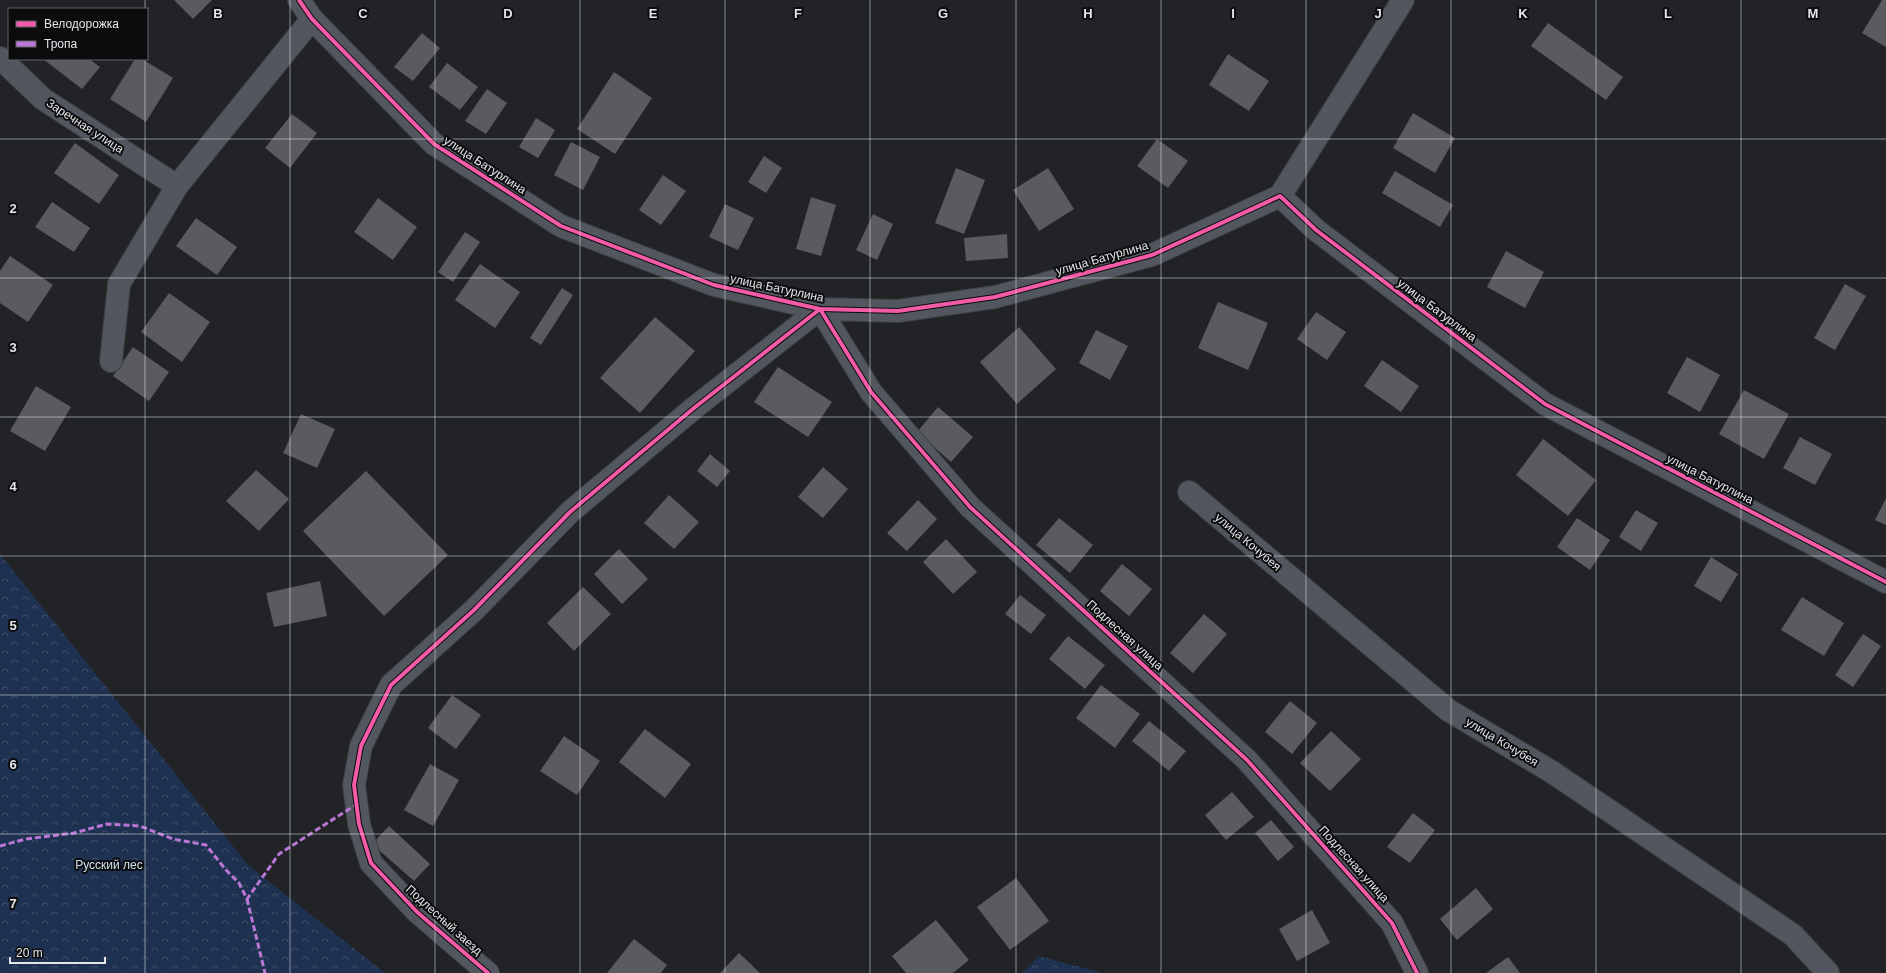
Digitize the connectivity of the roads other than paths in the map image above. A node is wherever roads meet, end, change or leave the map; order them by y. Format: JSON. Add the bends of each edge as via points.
{"nodes":[{"id":1,"x":299,"y":0,"type":"edge"},
{"id":2,"x":1403,"y":0,"type":"edge"},
{"id":3,"x":312,"y":19,"type":"junction"},
{"id":4,"x":0,"y":58,"type":"edge"},
{"id":5,"x":177,"y":186,"type":"junction"},
{"id":6,"x":1280,"y":196,"type":"junction"},
{"id":7,"x":820,"y":309,"type":"junction"},
{"id":8,"x":111,"y":361,"type":"dead end"},
{"id":9,"x":1189,"y":492,"type":"dead end"},
{"id":10,"x":1886,"y":582,"type":"edge"},
{"id":11,"x":488,"y":973,"type":"edge"},
{"id":12,"x":1417,"y":973,"type":"edge"},
{"id":13,"x":1828,"y":973,"type":"edge"}],
"edges":[{"from":1,"to":3,"type":"street","name":"улица Батурлина"},
{"from":2,"to":6,"type":"street"},
{"from":3,"to":5,"type":"street"},
{"from":3,"to":7,"type":"street","name":"улица Батурлина","via":[[434,144],[561,226],[714,285]]},
{"from":4,"to":5,"type":"street","name":"Заречная улица","via":[[43,99]]},
{"from":5,"to":8,"type":"street","via":[[119,284]]},
{"from":6,"to":7,"type":"street","name":"улица Батурлина","via":[[1152,255],[995,298],[898,311]]},
{"from":6,"to":10,"type":"street","name":"улица Батурлина","via":[[1316,230],[1545,404]]},
{"from":7,"to":11,"type":"street","name":"Подлесный заезд","via":[[694,408],[570,512],[474,610],[391,685],[361,746],[354,785],[359,824],[371,864],[417,912]]},
{"from":7,"to":12,"type":"street","name":"Подлесная улица","via":[[871,392],[970,507],[1247,760],[1392,923]]},
{"from":9,"to":13,"type":"street","name":"улица Кочубея","via":[[1448,710],[1552,772],[1793,936]]}]}
